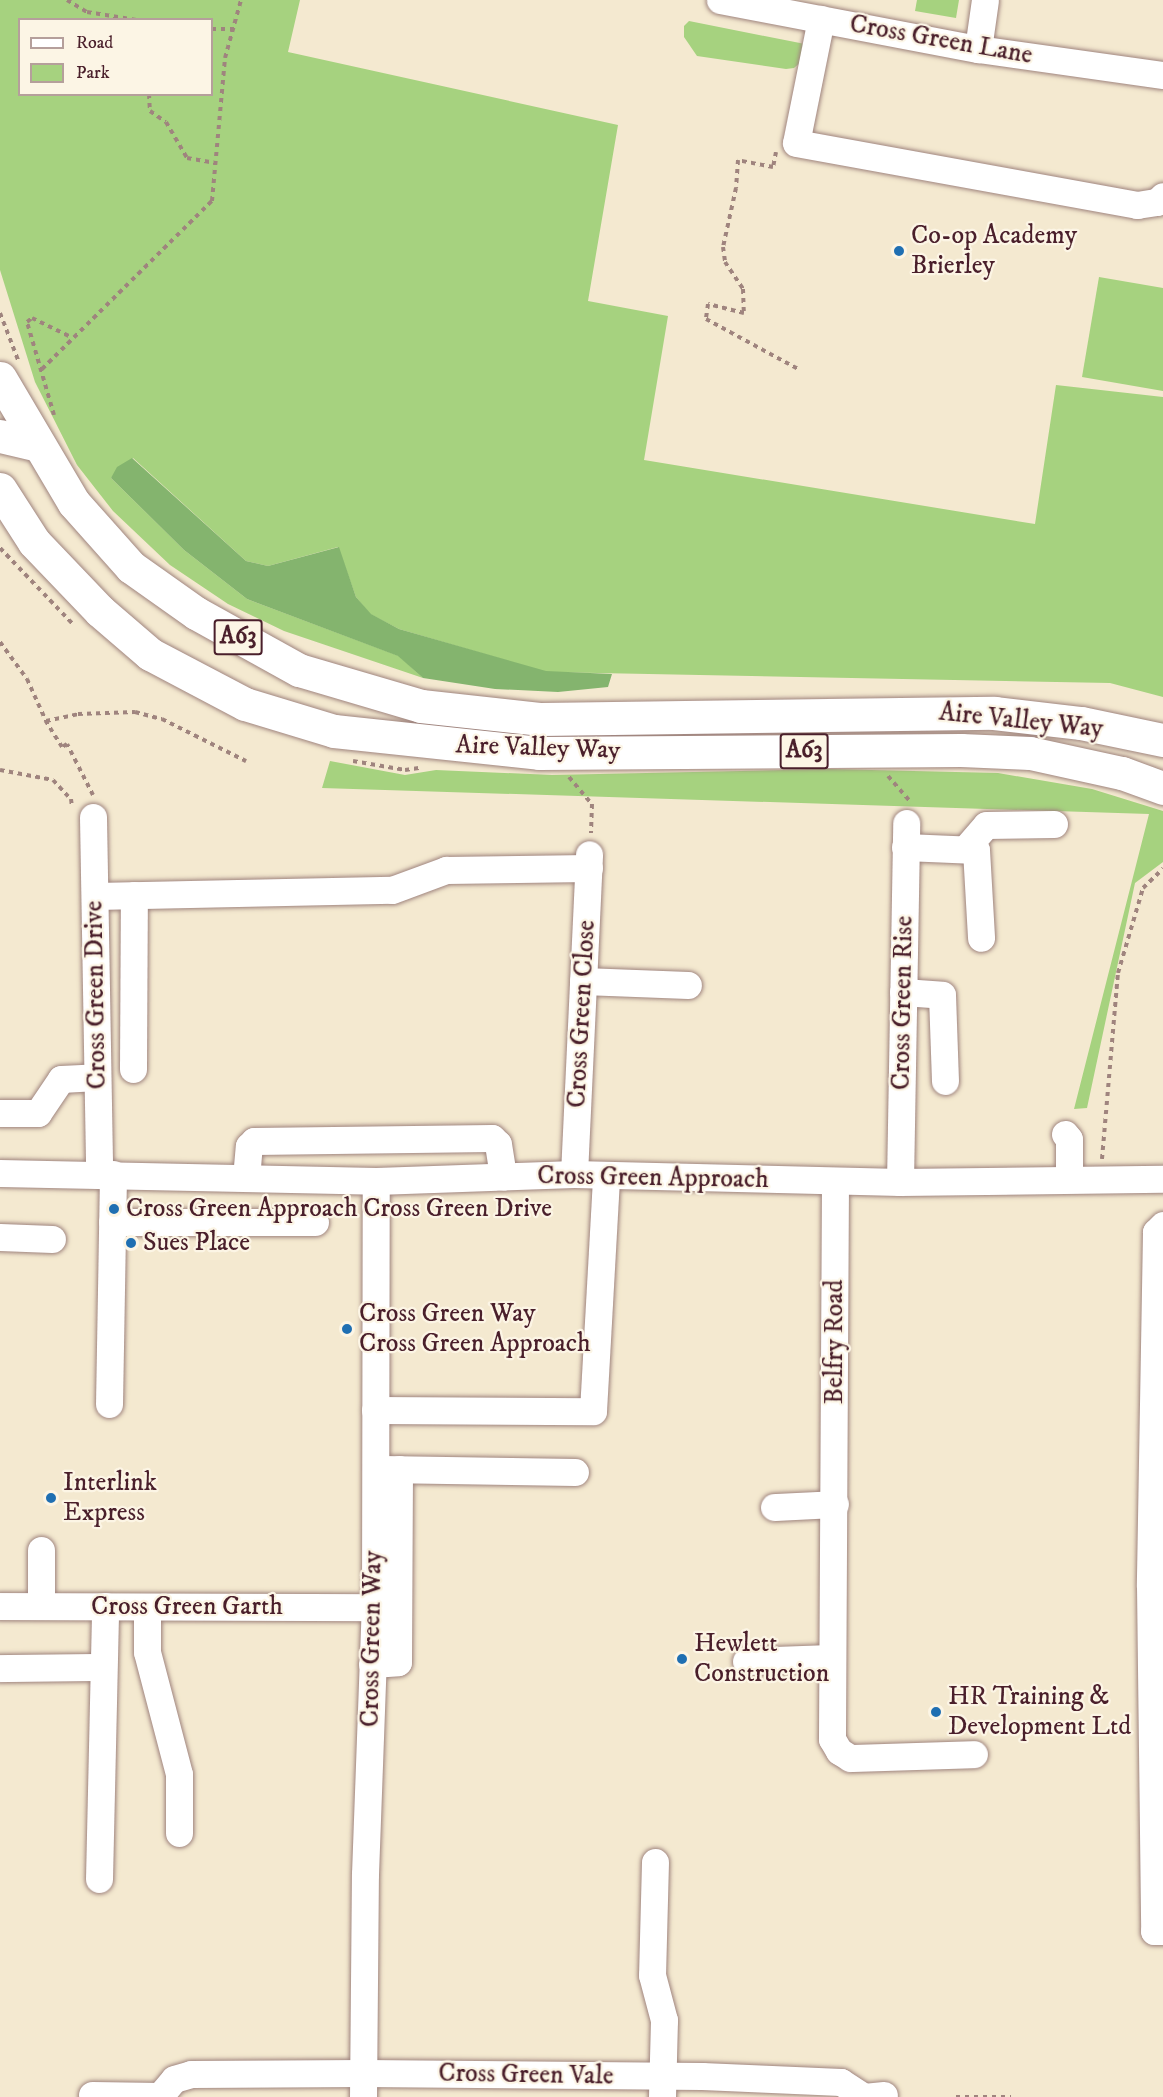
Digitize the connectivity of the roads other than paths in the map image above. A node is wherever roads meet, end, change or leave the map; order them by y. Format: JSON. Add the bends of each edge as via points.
{"nodes":[{"id":1,"x":720,"y":0,"type":"edge"},
{"id":2,"x":985,"y":0,"type":"edge"},
{"id":3,"x":821,"y":19,"type":"junction"},
{"id":4,"x":978,"y":49,"type":"junction"},
{"id":5,"x":1163,"y":75,"type":"edge"},
{"id":6,"x":1163,"y":196,"type":"edge"},
{"id":7,"x":11,"y":374,"type":"edge"},
{"id":8,"x":10,"y":425,"type":"edge"},
{"id":9,"x":0,"y":489,"type":"edge"},
{"id":10,"x":0,"y":521,"type":"edge"},
{"id":11,"x":34,"y":542,"type":"junction"},
{"id":12,"x":1163,"y":740,"type":"edge"},
{"id":13,"x":1163,"y":788,"type":"edge"},
{"id":14,"x":93,"y":821,"type":"road end"},
{"id":15,"x":1054,"y":824,"type":"dead end"},
{"id":16,"x":966,"y":848,"type":"junction"},
{"id":17,"x":134,"y":895,"type":"junction"},
{"id":18,"x":95,"y":896,"type":"junction"},
{"id":19,"x":981,"y":938,"type":"dead end"},
{"id":20,"x":583,"y":981,"type":"junction"},
{"id":21,"x":687,"y":985,"type":"dead end"},
{"id":22,"x":903,"y":992,"type":"junction"},
{"id":23,"x":133,"y":1069,"type":"dead end"},
{"id":24,"x":98,"y":1077,"type":"junction"},
{"id":25,"x":945,"y":1081,"type":"dead end"},
{"id":26,"x":0,"y":1113,"type":"edge"},
{"id":27,"x":1065,"y":1134,"type":"dead end"},
{"id":28,"x":0,"y":1173,"type":"edge"},
{"id":29,"x":106,"y":1174,"type":"junction"},
{"id":30,"x":574,"y":1174,"type":"junction"},
{"id":31,"x":606,"y":1175,"type":"junction"},
{"id":32,"x":503,"y":1177,"type":"junction"},
{"id":33,"x":246,"y":1178,"type":"junction"},
{"id":34,"x":1069,"y":1178,"type":"junction"},
{"id":35,"x":1163,"y":1179,"type":"edge"},
{"id":36,"x":835,"y":1180,"type":"junction"},
{"id":37,"x":376,"y":1181,"type":"junction"},
{"id":38,"x":900,"y":1182,"type":"junction"},
{"id":39,"x":112,"y":1222,"type":"junction"},
{"id":40,"x":315,"y":1222,"type":"dead end"},
{"id":41,"x":1163,"y":1225,"type":"edge"},
{"id":42,"x":0,"y":1237,"type":"edge"},
{"id":43,"x":52,"y":1239,"type":"dead end"},
{"id":44,"x":109,"y":1404,"type":"dead end"},
{"id":45,"x":375,"y":1410,"type":"junction"},
{"id":46,"x":387,"y":1469,"type":"junction"},
{"id":47,"x":575,"y":1472,"type":"dead end"},
{"id":48,"x":835,"y":1504,"type":"junction"},
{"id":49,"x":774,"y":1507,"type":"dead end"},
{"id":50,"x":41,"y":1550,"type":"dead end"},
{"id":51,"x":1156,"y":1586,"type":"edge"},
{"id":52,"x":0,"y":1606,"type":"edge"},
{"id":53,"x":40,"y":1606,"type":"junction"},
{"id":54,"x":105,"y":1606,"type":"junction"},
{"id":55,"x":147,"y":1607,"type":"junction"},
{"id":56,"x":375,"y":1607,"type":"junction"},
{"id":57,"x":831,"y":1658,"type":"junction"},
{"id":58,"x":746,"y":1662,"type":"dead end"},
{"id":59,"x":372,"y":1664,"type":"junction"},
{"id":60,"x":103,"y":1667,"type":"junction"},
{"id":61,"x":0,"y":1668,"type":"edge"},
{"id":62,"x":974,"y":1754,"type":"dead end"},
{"id":63,"x":179,"y":1833,"type":"dead end"},
{"id":64,"x":655,"y":1862,"type":"dead end"},
{"id":65,"x":99,"y":1879,"type":"dead end"},
{"id":66,"x":1163,"y":1931,"type":"edge"},
{"id":67,"x":363,"y":2085,"type":"edge"},
{"id":68,"x":662,"y":2087,"type":"edge"},
{"id":69,"x":92,"y":2095,"type":"dead end"},
{"id":70,"x":884,"y":2095,"type":"dead end"},
{"id":71,"x":159,"y":2096,"type":"edge"}],
"edges":[{"from":1,"to":3,"type":"street","name":"Cross Green Lane"},
{"from":2,"to":4,"type":"street"},
{"from":3,"to":4,"type":"street","name":"Cross Green Lane"},
{"from":3,"to":6,"type":"street","via":[[796,143],[1137,205],[1157,202]]},
{"from":4,"to":5,"type":"street","name":"Cross Green Lane"},
{"from":7,"to":8,"type":"highway","number":"A63"},
{"from":8,"to":12,"type":"highway","name":"Aire Valley Way","number":"A63","via":[[36,444],[74,503],[131,567],[196,613],[298,670],[421,706],[542,720],[994,713],[1081,723]]},
{"from":9,"to":11,"type":"highway","name":"Aire Valley Way","number":"A63"},
{"from":10,"to":11,"type":"street"},
{"from":11,"to":13,"type":"highway","name":"Aire Valley Way","number":"A63","via":[[100,611],[150,654],[245,704],[334,731],[539,753],[1030,753],[1122,772]]},
{"from":14,"to":18,"type":"street","name":"Cross Green Drive"},
{"from":15,"to":16,"type":"street","via":[[986,825]]},
{"from":16,"to":19,"type":"street","via":[[976,850],[978,855]]},
{"from":16,"to":22,"type":"street","name":"Cross Green Rise","via":[[905,835]]},
{"from":17,"to":18,"type":"street"},
{"from":17,"to":20,"type":"street","name":"Cross Green Close","via":[[392,890],[446,870],[589,861]]},
{"from":17,"to":23,"type":"street"},
{"from":18,"to":24,"type":"street","name":"Cross Green Drive"},
{"from":20,"to":21,"type":"street"},
{"from":20,"to":30,"type":"street","name":"Cross Green Close"},
{"from":22,"to":25,"type":"street","via":[[942,995]]},
{"from":22,"to":38,"type":"street","name":"Cross Green Rise"},
{"from":24,"to":26,"type":"street","via":[[61,1079],[38,1113]]},
{"from":24,"to":29,"type":"street","name":"Cross Green Drive"},
{"from":27,"to":34,"type":"street","via":[[1069,1139]]},
{"from":28,"to":29,"type":"street","name":"Cross Green Approach"},
{"from":29,"to":33,"type":"street","name":"Cross Green Approach"},
{"from":29,"to":39,"type":"street","name":"Cross Green Drive"},
{"from":30,"to":31,"type":"street","name":"Cross Green Approach"},
{"from":30,"to":32,"type":"street","name":"Cross Green Approach"},
{"from":31,"to":36,"type":"street","name":"Cross Green Approach"},
{"from":31,"to":45,"type":"street","via":[[593,1411]]},
{"from":32,"to":33,"type":"street","via":[[498,1144],[492,1138],[254,1141],[249,1146]]},
{"from":32,"to":37,"type":"street","name":"Cross Green Approach"},
{"from":33,"to":37,"type":"street","name":"Cross Green Approach"},
{"from":34,"to":35,"type":"street","name":"Cross Green Approach"},
{"from":34,"to":38,"type":"street","name":"Cross Green Approach"},
{"from":36,"to":38,"type":"street","name":"Cross Green Approach"},
{"from":36,"to":48,"type":"street","name":"Belfry Road"},
{"from":37,"to":45,"type":"street","name":"Cross Green Way"},
{"from":39,"to":40,"type":"street"},
{"from":39,"to":44,"type":"street","name":"Cross Green Drive"},
{"from":41,"to":51,"type":"street","via":[[1156,1232],[1155,1256]]},
{"from":42,"to":43,"type":"street"},
{"from":45,"to":46,"type":"street","name":"Cross Green Way"},
{"from":46,"to":47,"type":"street"},
{"from":46,"to":56,"type":"street","name":"Cross Green Way"},
{"from":46,"to":59,"type":"street","via":[[398,1662]]},
{"from":48,"to":49,"type":"street"},
{"from":48,"to":57,"type":"street","name":"Belfry Road"},
{"from":50,"to":53,"type":"street"},
{"from":51,"to":66,"type":"street","via":[[1154,1931]]},
{"from":52,"to":53,"type":"street","name":"Cross Green Garth"},
{"from":53,"to":54,"type":"street","name":"Cross Green Garth"},
{"from":54,"to":55,"type":"street","name":"Cross Green Garth"},
{"from":54,"to":60,"type":"street"},
{"from":55,"to":56,"type":"street","name":"Cross Green Garth"},
{"from":55,"to":63,"type":"street","via":[[147,1652],[179,1774]]},
{"from":56,"to":59,"type":"street","name":"Cross Green Way"},
{"from":57,"to":58,"type":"street"},
{"from":57,"to":62,"type":"street","name":"Belfry Road","via":[[832,1739],[839,1751],[850,1758]]},
{"from":59,"to":67,"type":"street","name":"Cross Green Way"},
{"from":60,"to":61,"type":"street"},
{"from":60,"to":65,"type":"street"},
{"from":64,"to":68,"type":"street","via":[[652,1975],[664,2020]]},
{"from":67,"to":68,"type":"street","name":"Cross Green Vale"},
{"from":67,"to":71,"type":"street","name":"Cross Green Vale","via":[[190,2074],[174,2079]]},
{"from":68,"to":70,"type":"street","name":"Cross Green Vale","via":[[689,2077],[841,2082],[864,2097]]},
{"from":69,"to":71,"type":"street"}]}
